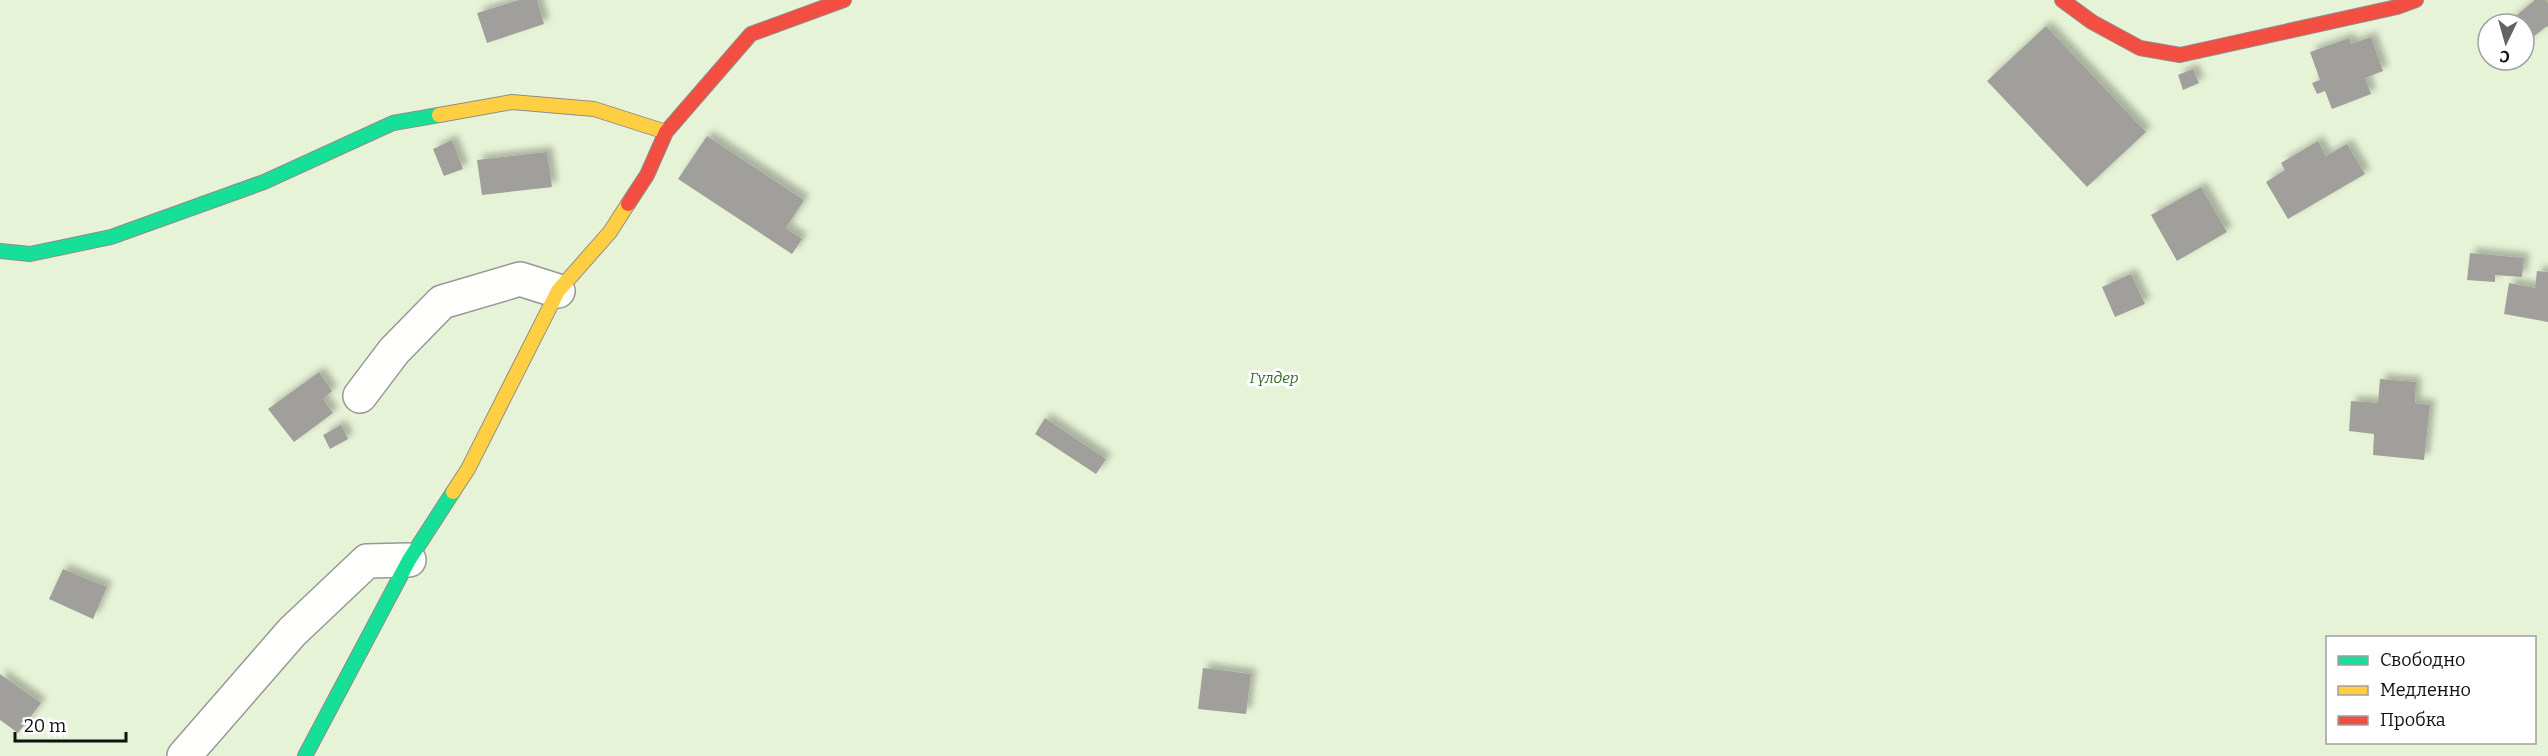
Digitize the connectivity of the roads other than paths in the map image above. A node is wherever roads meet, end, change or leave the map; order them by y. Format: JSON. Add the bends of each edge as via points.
{"nodes":[{"id":1,"x":844,"y":0,"type":"edge"},
{"id":2,"x":2062,"y":0,"type":"edge"},
{"id":3,"x":2416,"y":0,"type":"edge"},
{"id":4,"x":666,"y":132,"type":"junction"},
{"id":5,"x":0,"y":251,"type":"edge"},
{"id":6,"x":558,"y":291,"type":"junction"},
{"id":7,"x":360,"y":396,"type":"dead end"},
{"id":8,"x":409,"y":560,"type":"junction"},
{"id":9,"x":184,"y":756,"type":"edge"},
{"id":10,"x":305,"y":756,"type":"edge"}],
"edges":[{"from":1,"to":4,"type":"street","via":[[750,34]]},
{"from":2,"to":3,"type":"street","via":[[2092,22],[2140,48],[2180,55]]},
{"from":4,"to":5,"type":"street","via":[[594,109],[512,102],[415,119],[393,123],[264,182],[111,237],[30,254]]},
{"from":4,"to":6,"type":"street","via":[[647,175],[610,232]]},
{"from":6,"to":7,"type":"street","via":[[520,279],[442,302],[394,351]]},
{"from":6,"to":8,"type":"street","via":[[468,469]]},
{"from":8,"to":9,"type":"street","via":[[367,561],[292,632]]},
{"from":8,"to":10,"type":"street"}]}
